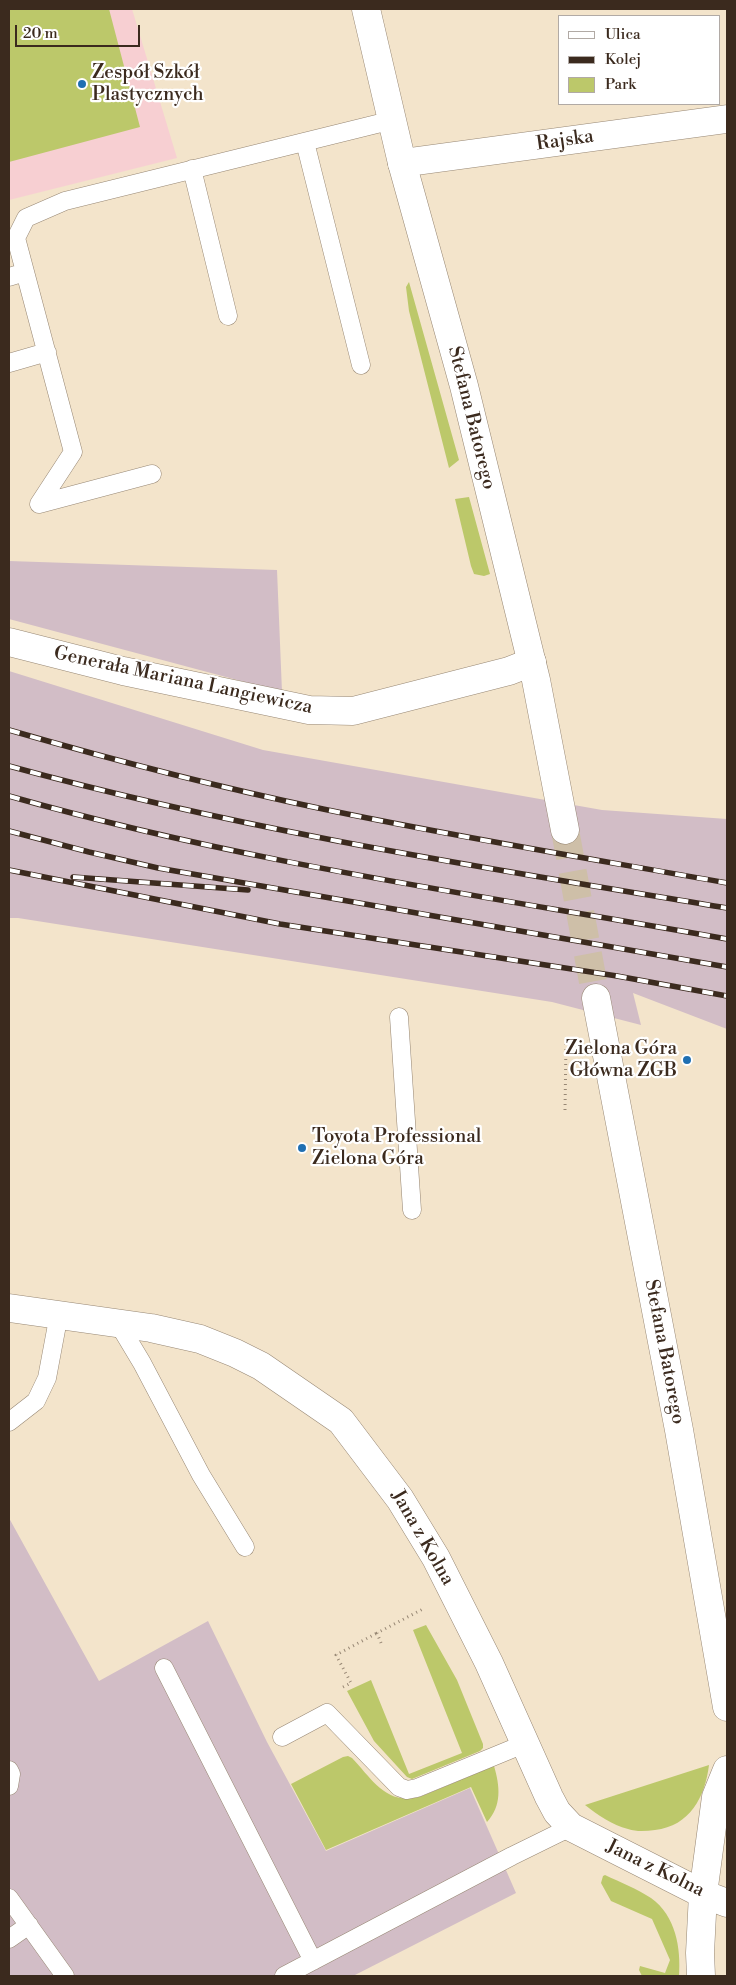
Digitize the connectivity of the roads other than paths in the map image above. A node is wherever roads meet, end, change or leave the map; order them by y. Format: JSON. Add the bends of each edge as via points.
{"nodes":[{"id":1,"x":366,"y":9,"type":"edge"},
{"id":2,"x":727,"y":119,"type":"edge"},
{"id":3,"x":393,"y":120,"type":"junction"},
{"id":4,"x":305,"y":142,"type":"junction"},
{"id":5,"x":402,"y":163,"type":"junction"},
{"id":6,"x":192,"y":169,"type":"junction"},
{"id":7,"x":17,"y":275,"type":"edge"},
{"id":8,"x":228,"y":316,"type":"dead end"},
{"id":9,"x":47,"y":352,"type":"junction"},
{"id":10,"x":9,"y":363,"type":"edge"},
{"id":11,"x":361,"y":365,"type":"dead end"},
{"id":12,"x":152,"y":474,"type":"dead end"},
{"id":13,"x":9,"y":642,"type":"edge"},
{"id":14,"x":532,"y":662,"type":"junction"},
{"id":15,"x":565,"y":830,"type":"tunnel mouth"},
{"id":16,"x":596,"y":998,"type":"tunnel mouth"},
{"id":17,"x":399,"y":1017,"type":"dead end"},
{"id":18,"x":412,"y":1210,"type":"dead end"},
{"id":19,"x":9,"y":1308,"type":"edge"},
{"id":20,"x":59,"y":1314,"type":"junction"},
{"id":21,"x":118,"y":1323,"type":"junction"},
{"id":22,"x":9,"y":1422,"type":"edge"},
{"id":23,"x":245,"y":1547,"type":"dead end"},
{"id":24,"x":164,"y":1668,"type":"dead end"},
{"id":25,"x":727,"y":1707,"type":"edge"},
{"id":26,"x":282,"y":1737,"type":"dead end"},
{"id":27,"x":524,"y":1744,"type":"junction"},
{"id":28,"x":9,"y":1770,"type":"edge"},
{"id":29,"x":727,"y":1770,"type":"edge"},
{"id":30,"x":9,"y":1786,"type":"edge"},
{"id":31,"x":571,"y":1827,"type":"junction"},
{"id":32,"x":9,"y":1898,"type":"edge"},
{"id":33,"x":715,"y":1899,"type":"edge"},
{"id":34,"x":29,"y":1925,"type":"junction"},
{"id":35,"x":9,"y":1939,"type":"edge"},
{"id":36,"x":313,"y":1961,"type":"junction"},
{"id":37,"x":65,"y":1976,"type":"edge"},
{"id":38,"x":287,"y":1976,"type":"edge"},
{"id":39,"x":701,"y":1976,"type":"edge"}],
"edges":[{"from":1,"to":3,"type":"street","name":"Stefana Batorego"},
{"from":2,"to":5,"type":"street","name":"Rajska"},
{"from":3,"to":4,"type":"lane"},
{"from":3,"to":5,"type":"street","name":"Stefana Batorego"},
{"from":4,"to":6,"type":"lane"},
{"from":4,"to":11,"type":"lane"},
{"from":5,"to":14,"type":"street","name":"Stefana Batorego","via":[[468,403]]},
{"from":6,"to":7,"type":"lane","via":[[65,201],[26,218],[16,238]]},
{"from":6,"to":8,"type":"lane"},
{"from":7,"to":9,"type":"lane"},
{"from":9,"to":10,"type":"lane"},
{"from":9,"to":12,"type":"lane","via":[[73,452],[39,504]]},
{"from":13,"to":14,"type":"street","name":"Generała Mariana Langiewicza","via":[[123,671],[309,710],[353,711]]},
{"from":14,"to":15,"type":"street","name":"Stefana Batorego"},
{"from":16,"to":25,"type":"street","name":"Stefana Batorego","via":[[679,1430]]},
{"from":17,"to":18,"type":"lane"},
{"from":19,"to":20,"type":"street","name":"Jana z Kolna"},
{"from":20,"to":21,"type":"street","name":"Jana z Kolna"},
{"from":20,"to":22,"type":"lane","via":[[47,1378],[36,1402]]},
{"from":21,"to":23,"type":"lane","via":[[201,1475]]},
{"from":21,"to":27,"type":"street","name":"Jana z Kolna","via":[[200,1339],[235,1353],[261,1366],[341,1421],[400,1498],[436,1558],[489,1663]]},
{"from":24,"to":36,"type":"lane"},
{"from":26,"to":27,"type":"lane","via":[[327,1713],[399,1787],[407,1790]]},
{"from":27,"to":31,"type":"street","name":"Jana z Kolna","via":[[557,1812]]},
{"from":28,"to":30,"type":"lane"},
{"from":29,"to":33,"type":"street","via":[[716,1797]]},
{"from":31,"to":33,"type":"street","name":"Jana z Kolna"},
{"from":31,"to":36,"type":"lane"},
{"from":32,"to":34,"type":"lane"},
{"from":33,"to":39,"type":"street","via":[[700,1953]]},
{"from":34,"to":35,"type":"lane"},
{"from":34,"to":37,"type":"lane"},
{"from":36,"to":38,"type":"lane"}]}
